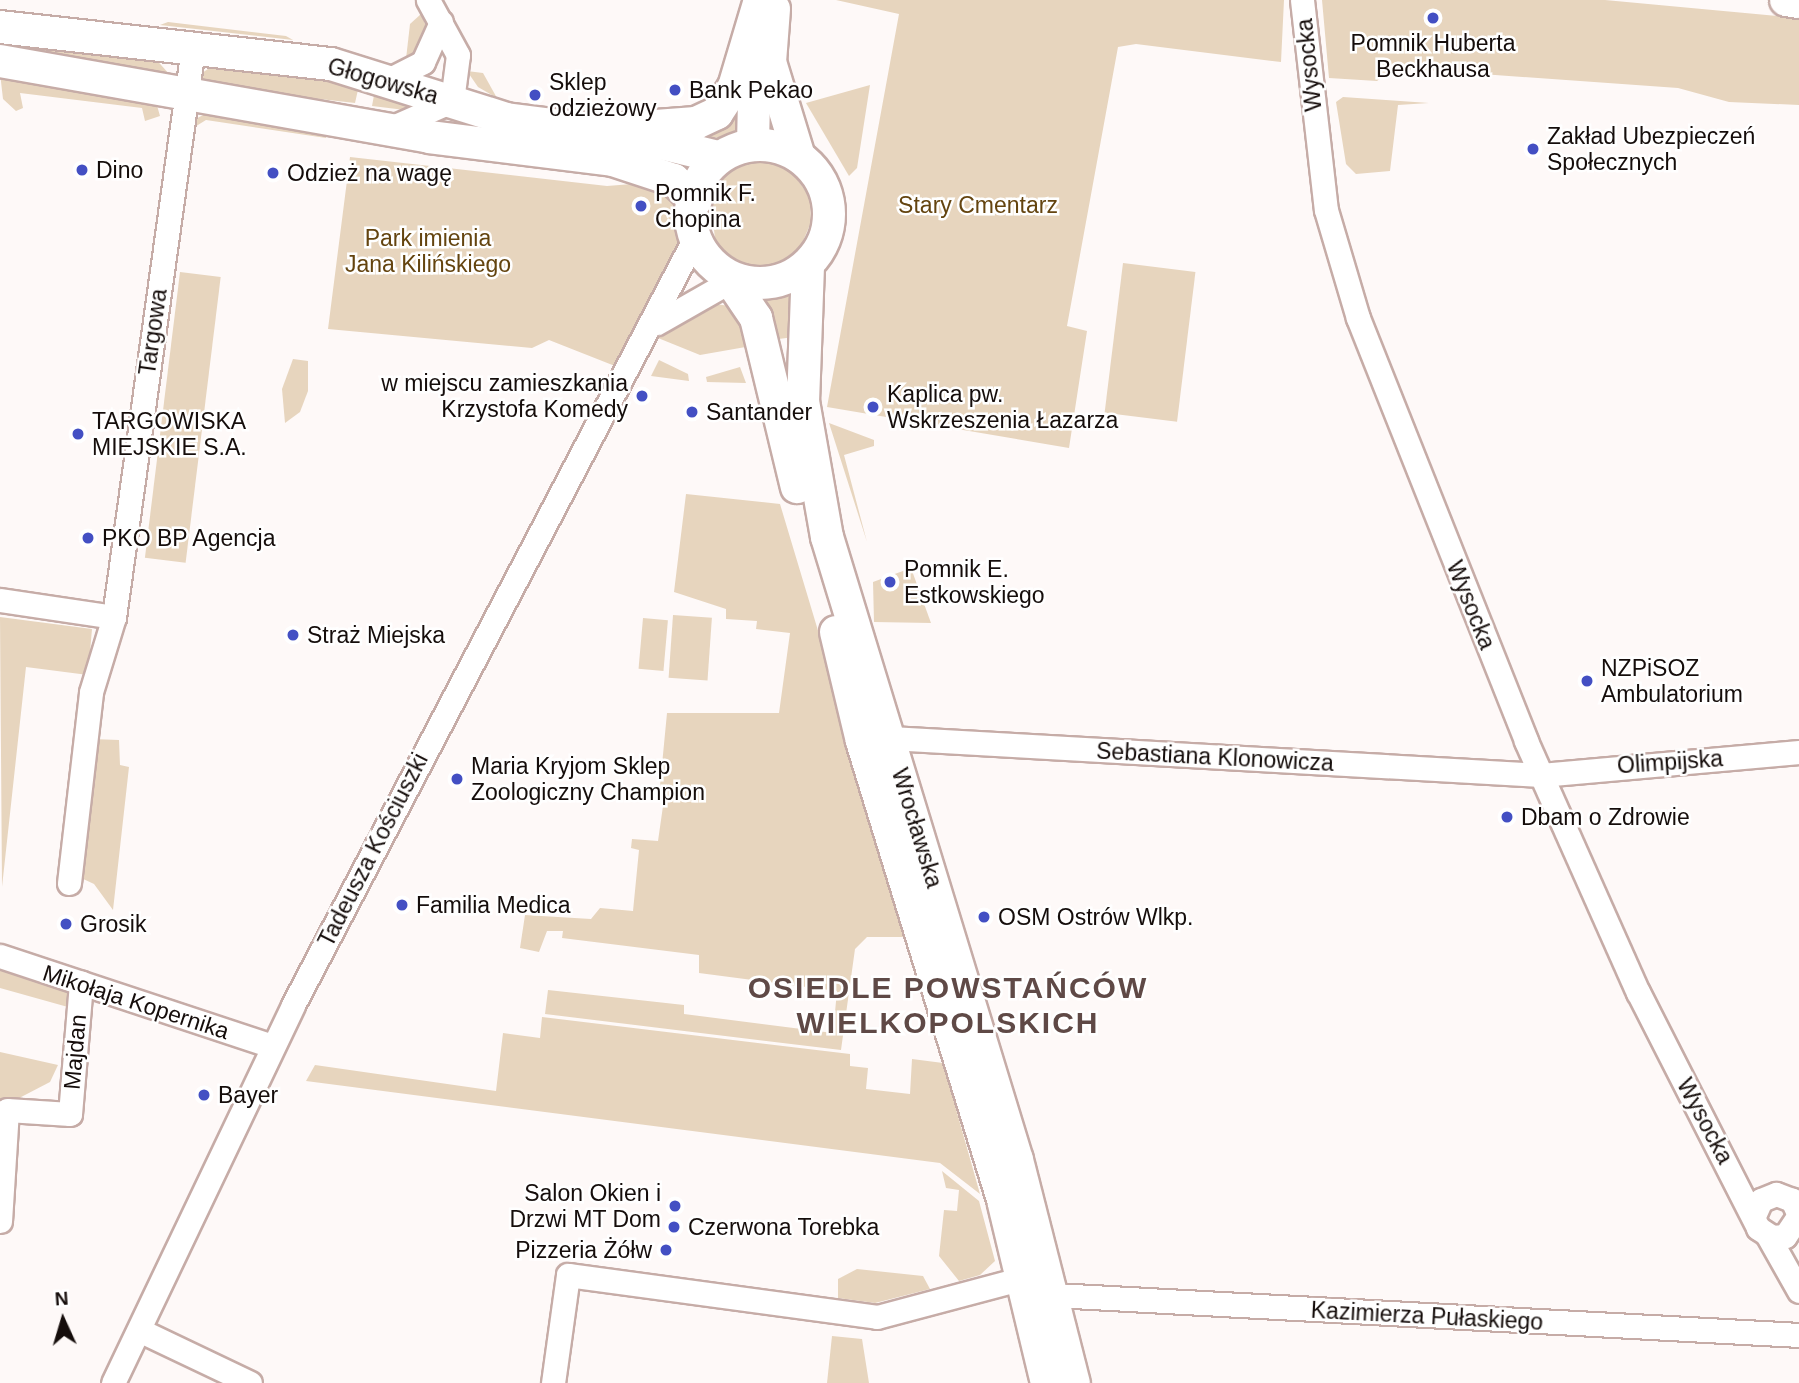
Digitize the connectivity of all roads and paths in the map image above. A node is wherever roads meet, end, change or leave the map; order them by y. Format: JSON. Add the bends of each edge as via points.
{"nodes":[{"id":1,"x":428,"y":0,"type":"edge"},
{"id":2,"x":776,"y":0,"type":"edge"},
{"id":3,"x":1302,"y":0,"type":"edge"},
{"id":4,"x":1786,"y":0,"type":"edge"},
{"id":5,"x":1799,"y":2,"type":"edge"},
{"id":6,"x":758,"y":12,"type":"edge"},
{"id":7,"x":441,"y":22,"type":"junction"},
{"id":8,"x":0,"y":27,"type":"edge"},
{"id":9,"x":192,"y":48,"type":"junction"},
{"id":10,"x":0,"y":61,"type":"edge"},
{"id":11,"x":390,"y":79,"type":"junction"},
{"id":12,"x":186,"y":94,"type":"junction"},
{"id":13,"x":452,"y":101,"type":"junction"},
{"id":14,"x":386,"y":130,"type":"junction"},
{"id":15,"x":604,"y":131,"type":"junction"},
{"id":16,"x":753,"y":144,"type":"junction"},
{"id":17,"x":718,"y":157,"type":"junction"},
{"id":18,"x":799,"y":157,"type":"junction"},
{"id":19,"x":696,"y":201,"type":"junction"},
{"id":20,"x":696,"y":234,"type":"junction"},
{"id":21,"x":808,"y":266,"type":"junction"},
{"id":22,"x":731,"y":281,"type":"junction"},
{"id":23,"x":652,"y":327,"type":"junction"},
{"id":24,"x":0,"y":600,"type":"edge"},
{"id":25,"x":114,"y":617,"type":"junction"},
{"id":26,"x":890,"y":738,"type":"junction"},
{"id":27,"x":1799,"y":752,"type":"edge"},
{"id":28,"x":1541,"y":775,"type":"junction"},
{"id":29,"x":69,"y":883,"type":"dead end"},
{"id":30,"x":0,"y":956,"type":"edge"},
{"id":31,"x":81,"y":982,"type":"junction"},
{"id":32,"x":272,"y":1046,"type":"junction"},
{"id":33,"x":1737,"y":1178,"type":"junction"},
{"id":34,"x":1768,"y":1196,"type":"junction"},
{"id":35,"x":1795,"y":1200,"type":"edge"},
{"id":36,"x":1754,"y":1216,"type":"junction"},
{"id":37,"x":0,"y":1221,"type":"edge"},
{"id":38,"x":1788,"y":1229,"type":"edge"},
{"id":39,"x":1024,"y":1278,"type":"junction"},
{"id":40,"x":1796,"y":1285,"type":"edge"},
{"id":41,"x":1054,"y":1295,"type":"junction"},
{"id":42,"x":139,"y":1330,"type":"junction"},
{"id":43,"x":1799,"y":1335,"type":"edge"},
{"id":44,"x":113,"y":1383,"type":"edge"},
{"id":45,"x":250,"y":1383,"type":"edge"},
{"id":46,"x":553,"y":1383,"type":"edge"},
{"id":47,"x":1047,"y":1383,"type":"edge"},
{"id":48,"x":1074,"y":1383,"type":"edge"}],
"edges":[{"from":1,"to":7,"type":"street"},
{"from":2,"to":18,"type":"main road","via":[[769,62]]},
{"from":3,"to":28,"type":"street","name":"Wysocka","via":[[1324,197],[1339,265]]},
{"from":4,"to":5,"type":"main road"},
{"from":6,"to":15,"type":"main road","via":[[734,87],[717,113],[696,123]]},
{"from":6,"to":16,"type":"main road"},
{"from":7,"to":11,"type":"street","via":[[423,62]]},
{"from":7,"to":13,"type":"street","via":[[459,64]]},
{"from":8,"to":9,"type":"main road","name":"Głogowska"},
{"from":9,"to":11,"type":"main road","name":"Głogowska","via":[[331,64]]},
{"from":9,"to":12,"type":"street","name":"Targowa"},
{"from":10,"to":12,"type":"main road","name":"Głogowska"},
{"from":11,"to":13,"type":"main road","name":"Głogowska"},
{"from":12,"to":14,"type":"main road","name":"Głogowska"},
{"from":12,"to":25,"type":"street","name":"Targowa"},
{"from":13,"to":14,"type":"street"},
{"from":13,"to":15,"type":"main road","name":"Głogowska","via":[[523,123]]},
{"from":14,"to":19,"type":"main road","name":"Głogowska","via":[[613,160],[674,180]]},
{"from":15,"to":17,"type":"main road","name":"Głogowska"},
{"from":16,"to":17,"type":"main road"},
{"from":16,"to":18,"type":"main road"},
{"from":17,"to":19,"type":"main road"},
{"from":18,"to":21,"type":"main road","via":[[817,176],[826,204],[824,232]]},
{"from":19,"to":20,"type":"main road"},
{"from":20,"to":22,"type":"main road","via":[[708,261]]},
{"from":20,"to":23,"type":"street","name":"Tadeusza Kościuszki"},
{"from":21,"to":22,"type":"main road","via":[[783,280]]},
{"from":21,"to":26,"type":"main road","name":"Wrocławska","via":[[804,414],[835,568]]},
{"from":22,"to":23,"type":"street"},
{"from":22,"to":39,"type":"main road","name":"Wrocławska","via":[[756,318],[765,348],[862,741]]},
{"from":23,"to":32,"type":"street","name":"Tadeusza Kościuszki"},
{"from":24,"to":25,"type":"street"},
{"from":25,"to":29,"type":"street","name":"Targowa","via":[[90,692]]},
{"from":26,"to":28,"type":"street","name":"Sebastiana Klonowicza"},
{"from":26,"to":41,"type":"main road","name":"Wrocławska"},
{"from":27,"to":28,"type":"street","name":"Olimpijska"},
{"from":28,"to":33,"type":"street","name":"Wysocka","via":[[1638,992]]},
{"from":30,"to":31,"type":"street","name":"Mikołaja Kopernika"},
{"from":31,"to":32,"type":"street","name":"Mikołaja Kopernika"},
{"from":31,"to":37,"type":"street","name":"Majdan","via":[[70,1114],[7,1110]]},
{"from":32,"to":42,"type":"street","name":"Tadeusza Kościuszki"},
{"from":33,"to":34,"type":"street","name":"Wysocka"},
{"from":33,"to":36,"type":"street","name":"Wysocka"},
{"from":34,"to":35,"type":"street"},
{"from":34,"to":36,"type":"street"},
{"from":35,"to":38,"type":"street"},
{"from":36,"to":38,"type":"street","name":"Wysocka"},
{"from":38,"to":40,"type":"street"},
{"from":39,"to":41,"type":"street"},
{"from":39,"to":46,"type":"street","via":[[877,1317],[568,1275]]},
{"from":39,"to":47,"type":"main road","name":"Wrocławska"},
{"from":41,"to":43,"type":"street","name":"Kazimierza Pułaskiego"},
{"from":41,"to":48,"type":"main road","name":"Wrocławska"},
{"from":42,"to":44,"type":"street","name":"Tadeusza Kościuszki"},
{"from":42,"to":45,"type":"street"}]}
